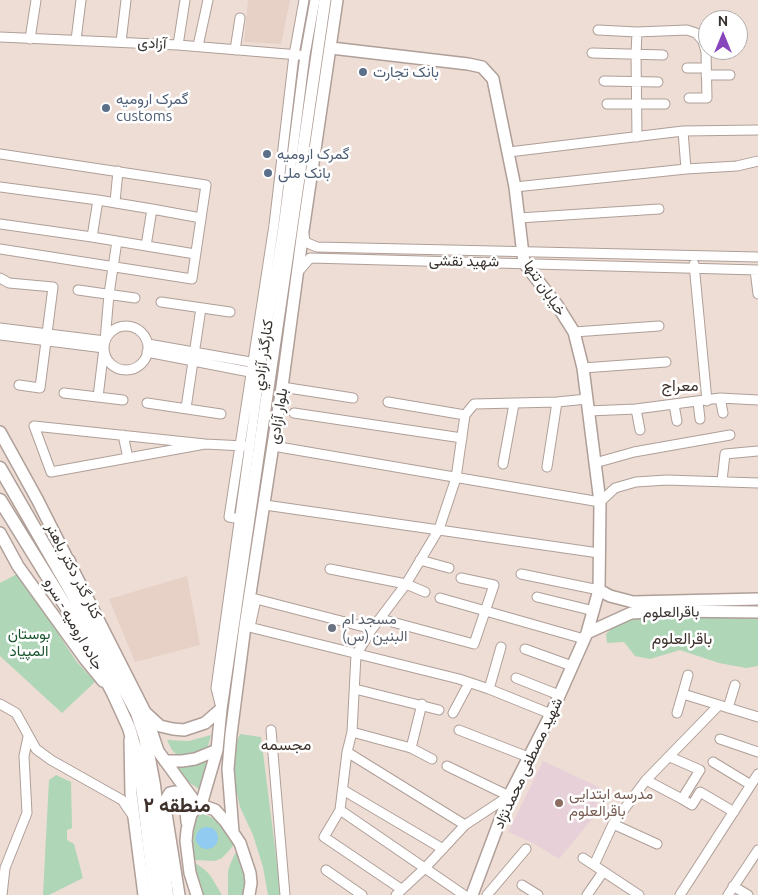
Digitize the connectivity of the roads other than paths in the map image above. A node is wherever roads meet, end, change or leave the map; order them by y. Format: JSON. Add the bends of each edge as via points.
{"nodes":[{"id":1,"x":36,"y":0,"type":"edge"},
{"id":2,"x":81,"y":0,"type":"edge"},
{"id":3,"x":126,"y":0,"type":"edge"},
{"id":4,"x":185,"y":0,"type":"edge"},
{"id":5,"x":208,"y":0,"type":"edge"},
{"id":6,"x":304,"y":0,"type":"edge"},
{"id":7,"x":337,"y":0,"type":"edge"},
{"id":8,"x":318,"y":1,"type":"edge"},
{"id":9,"x":240,"y":18,"type":"dead end"},
{"id":10,"x":598,"y":30,"type":"dead end"},
{"id":11,"x":637,"y":32,"type":"junction"},
{"id":12,"x":0,"y":37,"type":"edge"},
{"id":13,"x":30,"y":39,"type":"junction"},
{"id":14,"x":76,"y":40,"type":"junction"},
{"id":15,"x":121,"y":42,"type":"junction"},
{"id":16,"x":178,"y":45,"type":"junction"},
{"id":17,"x":198,"y":46,"type":"junction"},
{"id":18,"x":331,"y":48,"type":"junction"},
{"id":19,"x":235,"y":50,"type":"junction"},
{"id":20,"x":592,"y":53,"type":"dead end"},
{"id":21,"x":636,"y":54,"type":"junction"},
{"id":22,"x":294,"y":55,"type":"junction"},
{"id":23,"x":304,"y":55,"type":"junction"},
{"id":24,"x":663,"y":55,"type":"dead end"},
{"id":25,"x":687,"y":68,"type":"dead end"},
{"id":26,"x":706,"y":71,"type":"junction"},
{"id":27,"x":730,"y":75,"type":"dead end"},
{"id":28,"x":604,"y":81,"type":"dead end"},
{"id":29,"x":636,"y":82,"type":"junction"},
{"id":30,"x":658,"y":82,"type":"dead end"},
{"id":31,"x":689,"y":98,"type":"dead end"},
{"id":32,"x":607,"y":104,"type":"dead end"},
{"id":33,"x":665,"y":104,"type":"dead end"},
{"id":34,"x":637,"y":105,"type":"junction"},
{"id":35,"x":758,"y":130,"type":"edge"},
{"id":36,"x":683,"y":131,"type":"junction"},
{"id":37,"x":283,"y":137,"type":"junction"},
{"id":38,"x":637,"y":137,"type":"junction"},
{"id":39,"x":293,"y":138,"type":"junction"},
{"id":40,"x":508,"y":152,"type":"junction"},
{"id":41,"x":0,"y":154,"type":"edge"},
{"id":42,"x":758,"y":161,"type":"edge"},
{"id":43,"x":686,"y":169,"type":"junction"},
{"id":44,"x":118,"y":171,"type":"junction"},
{"id":45,"x":0,"y":187,"type":"edge"},
{"id":46,"x":515,"y":187,"type":"junction"},
{"id":47,"x":98,"y":200,"type":"junction"},
{"id":48,"x":115,"y":202,"type":"junction"},
{"id":49,"x":152,"y":209,"type":"junction"},
{"id":50,"x":659,"y":209,"type":"dead end"},
{"id":51,"x":201,"y":218,"type":"junction"},
{"id":52,"x":519,"y":218,"type":"junction"},
{"id":53,"x":0,"y":224,"type":"edge"},
{"id":54,"x":303,"y":231,"type":"junction"},
{"id":55,"x":92,"y":237,"type":"junction"},
{"id":56,"x":117,"y":241,"type":"junction"},
{"id":57,"x":312,"y":245,"type":"junction"},
{"id":58,"x":146,"y":246,"type":"junction"},
{"id":59,"x":0,"y":249,"type":"edge"},
{"id":60,"x":195,"y":254,"type":"junction"},
{"id":61,"x":695,"y":255,"type":"junction"},
{"id":62,"x":524,"y":257,"type":"junction"},
{"id":63,"x":758,"y":257,"type":"edge"},
{"id":64,"x":310,"y":258,"type":"junction"},
{"id":65,"x":113,"y":267,"type":"junction"},
{"id":66,"x":694,"y":268,"type":"junction"},
{"id":67,"x":756,"y":270,"type":"edge"},
{"id":68,"x":297,"y":273,"type":"junction"},
{"id":69,"x":0,"y":278,"type":"edge"},
{"id":70,"x":78,"y":290,"type":"dead end"},
{"id":71,"x":109,"y":294,"type":"junction"},
{"id":72,"x":758,"y":294,"type":"edge"},
{"id":73,"x":135,"y":298,"type":"dead end"},
{"id":74,"x":161,"y":302,"type":"dead end"},
{"id":75,"x":201,"y":308,"type":"junction"},
{"id":76,"x":230,"y":312,"type":"dead end"},
{"id":77,"x":659,"y":326,"type":"dead end"},
{"id":78,"x":0,"y":328,"type":"edge"},
{"id":79,"x":574,"y":332,"type":"junction"},
{"id":80,"x":0,"y":335,"type":"edge"},
{"id":81,"x":46,"y":337,"type":"junction"},
{"id":82,"x":105,"y":345,"type":"junction"},
{"id":83,"x":148,"y":348,"type":"junction"},
{"id":84,"x":194,"y":356,"type":"junction"},
{"id":85,"x":666,"y":362,"type":"dead end"},
{"id":86,"x":583,"y":368,"type":"junction"},
{"id":87,"x":261,"y":369,"type":"junction"},
{"id":88,"x":18,"y":385,"type":"dead end"},
{"id":89,"x":282,"y":387,"type":"junction"},
{"id":90,"x":64,"y":393,"type":"dead end"},
{"id":91,"x":98,"y":397,"type":"junction"},
{"id":92,"x":353,"y":398,"type":"dead end"},
{"id":93,"x":720,"y":398,"type":"junction"},
{"id":94,"x":123,"y":400,"type":"dead end"},
{"id":95,"x":753,"y":400,"type":"edge"},
{"id":96,"x":702,"y":401,"type":"junction"},
{"id":97,"x":388,"y":402,"type":"dead end"},
{"id":98,"x":558,"y":402,"type":"junction"},
{"id":99,"x":147,"y":403,"type":"dead end"},
{"id":100,"x":514,"y":404,"type":"junction"},
{"id":101,"x":587,"y":405,"type":"junction"},
{"id":102,"x":674,"y":405,"type":"junction"},
{"id":103,"x":186,"y":408,"type":"junction"},
{"id":104,"x":636,"y":409,"type":"junction"},
{"id":105,"x":294,"y":413,"type":"dead end"},
{"id":106,"x":723,"y":413,"type":"dead end"},
{"id":107,"x":221,"y":414,"type":"dead end"},
{"id":108,"x":465,"y":416,"type":"junction"},
{"id":109,"x":700,"y":419,"type":"dead end"},
{"id":110,"x":677,"y":421,"type":"dead end"},
{"id":111,"x":640,"y":430,"type":"dead end"},
{"id":112,"x":0,"y":432,"type":"edge"},
{"id":113,"x":123,"y":435,"type":"junction"},
{"id":114,"x":730,"y":435,"type":"dead end"},
{"id":115,"x":462,"y":438,"type":"junction"},
{"id":116,"x":205,"y":444,"type":"junction"},
{"id":117,"x":240,"y":445,"type":"junction"},
{"id":118,"x":250,"y":446,"type":"junction"},
{"id":119,"x":273,"y":446,"type":"junction"},
{"id":120,"x":758,"y":451,"type":"edge"},
{"id":121,"x":128,"y":458,"type":"junction"},
{"id":122,"x":595,"y":463,"type":"junction"},
{"id":123,"x":503,"y":464,"type":"dead end"},
{"id":124,"x":547,"y":467,"type":"dead end"},
{"id":125,"x":0,"y":468,"type":"edge"},
{"id":126,"x":456,"y":478,"type":"junction"},
{"id":127,"x":722,"y":481,"type":"junction"},
{"id":128,"x":758,"y":483,"type":"edge"},
{"id":129,"x":600,"y":502,"type":"junction"},
{"id":130,"x":0,"y":504,"type":"edge"},
{"id":131,"x":265,"y":505,"type":"junction"},
{"id":132,"x":240,"y":519,"type":"junction"},
{"id":133,"x":439,"y":530,"type":"junction"},
{"id":134,"x":0,"y":533,"type":"edge"},
{"id":135,"x":599,"y":553,"type":"junction"},
{"id":136,"x":420,"y":560,"type":"junction"},
{"id":137,"x":69,"y":561,"type":"junction"},
{"id":138,"x":448,"y":568,"type":"dead end"},
{"id":139,"x":330,"y":569,"type":"dead end"},
{"id":140,"x":521,"y":574,"type":"dead end"},
{"id":141,"x":461,"y":578,"type":"dead end"},
{"id":142,"x":406,"y":584,"type":"junction"},
{"id":143,"x":599,"y":590,"type":"junction"},
{"id":144,"x":425,"y":592,"type":"dead end"},
{"id":145,"x":537,"y":597,"type":"dead end"},
{"id":146,"x":440,"y":598,"type":"dead end"},
{"id":147,"x":758,"y":599,"type":"edge"},
{"id":148,"x":594,"y":611,"type":"junction"},
{"id":149,"x":83,"y":612,"type":"junction"},
{"id":150,"x":485,"y":612,"type":"junction"},
{"id":151,"x":758,"y":612,"type":"edge"},
{"id":152,"x":381,"y":619,"type":"junction"},
{"id":153,"x":248,"y":627,"type":"junction"},
{"id":154,"x":372,"y":629,"type":"junction"},
{"id":155,"x":586,"y":636,"type":"junction"},
{"id":156,"x":501,"y":647,"type":"dead end"},
{"id":157,"x":526,"y":648,"type":"dead end"},
{"id":158,"x":356,"y":655,"type":"junction"},
{"id":159,"x":572,"y":666,"type":"junction"},
{"id":160,"x":688,"y":674,"type":"dead end"},
{"id":161,"x":516,"y":678,"type":"dead end"},
{"id":162,"x":469,"y":682,"type":"junction"},
{"id":163,"x":735,"y":685,"type":"dead end"},
{"id":164,"x":355,"y":688,"type":"junction"},
{"id":165,"x":489,"y":689,"type":"junction"},
{"id":166,"x":113,"y":693,"type":"junction"},
{"id":167,"x":682,"y":694,"type":"junction"},
{"id":168,"x":559,"y":695,"type":"junction"},
{"id":169,"x":0,"y":704,"type":"edge"},
{"id":170,"x":422,"y":704,"type":"junction"},
{"id":171,"x":723,"y":706,"type":"junction"},
{"id":172,"x":221,"y":709,"type":"junction"},
{"id":173,"x":439,"y":710,"type":"dead end"},
{"id":174,"x":141,"y":712,"type":"junction"},
{"id":175,"x":453,"y":713,"type":"dead end"},
{"id":176,"x":677,"y":713,"type":"dead end"},
{"id":177,"x":551,"y":714,"type":"junction"},
{"id":178,"x":757,"y":714,"type":"edge"},
{"id":179,"x":129,"y":728,"type":"junction"},
{"id":180,"x":271,"y":730,"type":"dead end"},
{"id":181,"x":459,"y":730,"type":"dead end"},
{"id":182,"x":352,"y":732,"type":"junction"},
{"id":183,"x":28,"y":737,"type":"junction"},
{"id":184,"x":720,"y":740,"type":"dead end"},
{"id":185,"x":411,"y":748,"type":"junction"},
{"id":186,"x":217,"y":750,"type":"junction"},
{"id":187,"x":347,"y":752,"type":"junction"},
{"id":188,"x":758,"y":752,"type":"edge"},
{"id":189,"x":528,"y":758,"type":"junction"},
{"id":190,"x":670,"y":758,"type":"junction"},
{"id":191,"x":432,"y":760,"type":"dead end"},
{"id":192,"x":165,"y":762,"type":"junction"},
{"id":193,"x":713,"y":762,"type":"dead end"},
{"id":194,"x":447,"y":766,"type":"dead end"},
{"id":195,"x":758,"y":774,"type":"edge"},
{"id":196,"x":646,"y":780,"type":"junction"},
{"id":197,"x":750,"y":785,"type":"junction"},
{"id":198,"x":342,"y":790,"type":"junction"},
{"id":199,"x":509,"y":796,"type":"junction"},
{"id":200,"x":127,"y":797,"type":"junction"},
{"id":201,"x":682,"y":799,"type":"junction"},
{"id":202,"x":200,"y":805,"type":"junction"},
{"id":203,"x":340,"y":810,"type":"junction"},
{"id":204,"x":734,"y":812,"type":"junction"},
{"id":205,"x":613,"y":824,"type":"junction"},
{"id":206,"x":465,"y":825,"type":"junction"},
{"id":207,"x":187,"y":830,"type":"junction"},
{"id":208,"x":233,"y":832,"type":"junction"},
{"id":209,"x":657,"y":844,"type":"dead end"},
{"id":210,"x":526,"y":849,"type":"dead end"},
{"id":211,"x":443,"y":850,"type":"junction"},
{"id":212,"x":758,"y":850,"type":"edge"},
{"id":213,"x":583,"y":858,"type":"dead end"},
{"id":214,"x":594,"y":865,"type":"junction"},
{"id":215,"x":424,"y":869,"type":"junction"},
{"id":216,"x":326,"y":870,"type":"dead end"},
{"id":217,"x":603,"y":872,"type":"junction"},
{"id":218,"x":522,"y":885,"type":"dead end"},
{"id":219,"x":734,"y":886,"type":"junction"},
{"id":220,"x":398,"y":893,"type":"edge"},
{"id":221,"x":250,"y":894,"type":"edge"},
{"id":222,"x":2,"y":895,"type":"edge"},
{"id":223,"x":144,"y":895,"type":"edge"},
{"id":224,"x":155,"y":895,"type":"edge"},
{"id":225,"x":167,"y":895,"type":"edge"},
{"id":226,"x":179,"y":895,"type":"edge"},
{"id":227,"x":197,"y":895,"type":"edge"},
{"id":228,"x":285,"y":895,"type":"edge"},
{"id":229,"x":362,"y":895,"type":"edge"},
{"id":230,"x":464,"y":895,"type":"edge"},
{"id":231,"x":472,"y":895,"type":"edge"},
{"id":232,"x":486,"y":895,"type":"edge"},
{"id":233,"x":538,"y":895,"type":"edge"},
{"id":234,"x":587,"y":895,"type":"edge"},
{"id":235,"x":639,"y":895,"type":"edge"},
{"id":236,"x":680,"y":895,"type":"edge"},
{"id":237,"x":728,"y":895,"type":"edge"},
{"id":238,"x":748,"y":895,"type":"edge"}],
"edges":[{"from":1,"to":13,"type":"street"},
{"from":2,"to":14,"type":"street"},
{"from":3,"to":15,"type":"street"},
{"from":4,"to":16,"type":"street"},
{"from":5,"to":17,"type":"street"},
{"from":6,"to":8,"type":"street"},
{"from":6,"to":22,"type":"street"},
{"from":7,"to":18,"type":"main road","name":"بلوار آزادی"},
{"from":8,"to":23,"type":"street","name":"کنارگذر آزادي"},
{"from":8,"to":87,"type":"main road","name":"بلوار آزادی"},
{"from":9,"to":19,"type":"street"},
{"from":10,"to":11,"type":"street"},
{"from":11,"to":21,"type":"street"},
{"from":11,"to":26,"type":"street","via":[[687,30],[696,33],[704,47]]},
{"from":12,"to":13,"type":"street","name":"آزادی"},
{"from":13,"to":14,"type":"street","name":"آزادی"},
{"from":14,"to":15,"type":"street","name":"آزادی"},
{"from":15,"to":16,"type":"street","name":"آزادی"},
{"from":16,"to":17,"type":"street","name":"آزادی"},
{"from":17,"to":19,"type":"street","name":"آزادی"},
{"from":18,"to":40,"type":"main road","name":"خیابان تنها","via":[[482,67],[493,79]]},
{"from":18,"to":54,"type":"main road","name":"بلوار آزادی"},
{"from":19,"to":22,"type":"street","name":"آزادی"},
{"from":20,"to":21,"type":"street"},
{"from":21,"to":24,"type":"street"},
{"from":21,"to":29,"type":"street"},
{"from":22,"to":23,"type":"street","name":"آزادی"},
{"from":22,"to":37,"type":"street"},
{"from":23,"to":39,"type":"street","name":"کنارگذر آزادي"},
{"from":25,"to":26,"type":"street"},
{"from":26,"to":27,"type":"street"},
{"from":26,"to":31,"type":"street","via":[[707,98]]},
{"from":28,"to":29,"type":"street"},
{"from":29,"to":30,"type":"street"},
{"from":29,"to":34,"type":"street"},
{"from":32,"to":34,"type":"street"},
{"from":33,"to":34,"type":"street"},
{"from":34,"to":38,"type":"street"},
{"from":35,"to":36,"type":"street"},
{"from":36,"to":38,"type":"street"},
{"from":36,"to":43,"type":"street"},
{"from":37,"to":39,"type":"street"},
{"from":37,"to":87,"type":"street"},
{"from":38,"to":40,"type":"street"},
{"from":39,"to":87,"type":"street","name":"کنارگذر آزادي"},
{"from":40,"to":46,"type":"main road","name":"خیابان تنها"},
{"from":41,"to":44,"type":"street"},
{"from":42,"to":43,"type":"street","via":[[737,166]]},
{"from":43,"to":46,"type":"street"},
{"from":44,"to":48,"type":"street"},
{"from":44,"to":51,"type":"street","via":[[206,185]]},
{"from":45,"to":47,"type":"street"},
{"from":46,"to":52,"type":"main road","name":"خیابان تنها"},
{"from":47,"to":48,"type":"street"},
{"from":47,"to":55,"type":"street"},
{"from":48,"to":49,"type":"street"},
{"from":49,"to":51,"type":"street"},
{"from":49,"to":58,"type":"street"},
{"from":50,"to":52,"type":"street"},
{"from":51,"to":60,"type":"street"},
{"from":52,"to":62,"type":"main road","name":"خیابان تنها"},
{"from":53,"to":55,"type":"street"},
{"from":54,"to":57,"type":"street","via":[[305,242]]},
{"from":54,"to":68,"type":"main road","name":"بلوار آزادی"},
{"from":55,"to":56,"type":"street"},
{"from":56,"to":58,"type":"street"},
{"from":56,"to":65,"type":"street"},
{"from":57,"to":62,"type":"street","name":"شهید نقشی"},
{"from":57,"to":64,"type":"street","via":[[307,254]]},
{"from":58,"to":60,"type":"street"},
{"from":59,"to":65,"type":"street"},
{"from":60,"to":65,"type":"street","via":[[192,279]]},
{"from":61,"to":62,"type":"street","name":"شهید نقشی"},
{"from":61,"to":63,"type":"street","name":"شهید نقشی"},
{"from":61,"to":66,"type":"street"},
{"from":62,"to":64,"type":"street","name":"شهید نقشی"},
{"from":62,"to":66,"type":"street","name":"شهید نقشی"},
{"from":62,"to":79,"type":"main road","name":"خیابان تنها"},
{"from":64,"to":68,"type":"street"},
{"from":65,"to":71,"type":"street"},
{"from":66,"to":67,"type":"street","name":"شهید نقشی"},
{"from":66,"to":96,"type":"street"},
{"from":67,"to":72,"type":"street"},
{"from":68,"to":89,"type":"main road","name":"بلوار آزادی"},
{"from":69,"to":81,"type":"street","via":[[9,283],[53,288]]},
{"from":70,"to":71,"type":"street"},
{"from":71,"to":73,"type":"street"},
{"from":71,"to":82,"type":"street"},
{"from":74,"to":75,"type":"street"},
{"from":75,"to":76,"type":"street"},
{"from":75,"to":84,"type":"street"},
{"from":77,"to":79,"type":"street"},
{"from":78,"to":81,"type":"street"},
{"from":79,"to":86,"type":"main road","name":"خیابان تنها"},
{"from":80,"to":81,"type":"street"},
{"from":81,"to":82,"type":"street"},
{"from":81,"to":88,"type":"street","via":[[40,388]]},
{"from":82,"to":83,"type":"street","via":[[114,330],[128,326],[141,332]]},
{"from":82,"to":83,"type":"street","via":[[109,361],[128,370],[140,364]]},
{"from":82,"to":91,"type":"street"},
{"from":83,"to":84,"type":"street"},
{"from":84,"to":87,"type":"street"},
{"from":84,"to":103,"type":"street"},
{"from":85,"to":86,"type":"street"},
{"from":86,"to":101,"type":"main road","name":"خیابان تنها"},
{"from":87,"to":117,"type":"street"},
{"from":87,"to":118,"type":"street","name":"کنارگذر آزادي"},
{"from":87,"to":172,"type":"main road","name":"بلوار آزادی"},
{"from":89,"to":92,"type":"street"},
{"from":89,"to":119,"type":"main road","name":"بلوار آزادی"},
{"from":90,"to":91,"type":"street"},
{"from":91,"to":94,"type":"street"},
{"from":93,"to":95,"type":"street"},
{"from":93,"to":96,"type":"street"},
{"from":93,"to":106,"type":"street"},
{"from":96,"to":102,"type":"street"},
{"from":96,"to":109,"type":"street"},
{"from":97,"to":108,"type":"street"},
{"from":98,"to":100,"type":"street"},
{"from":98,"to":101,"type":"street"},
{"from":98,"to":124,"type":"street"},
{"from":99,"to":103,"type":"street"},
{"from":100,"to":108,"type":"street","via":[[474,404]]},
{"from":100,"to":123,"type":"street"},
{"from":101,"to":104,"type":"street"},
{"from":101,"to":122,"type":"main road","name":"خیابان تنها"},
{"from":102,"to":104,"type":"street"},
{"from":102,"to":110,"type":"street"},
{"from":103,"to":107,"type":"street"},
{"from":104,"to":111,"type":"street"},
{"from":105,"to":115,"type":"street"},
{"from":108,"to":115,"type":"street"},
{"from":112,"to":137,"type":"main road","name":"کنار گذر دکتر باهنر"},
{"from":113,"to":116,"type":"street"},
{"from":113,"to":121,"type":"street"},
{"from":113,"to":121,"type":"street","via":[[34,426],[51,472]]},
{"from":114,"to":122,"type":"street","via":[[634,452]]},
{"from":115,"to":126,"type":"street"},
{"from":116,"to":117,"type":"street"},
{"from":116,"to":121,"type":"street"},
{"from":117,"to":118,"type":"street"},
{"from":117,"to":132,"type":"street","via":[[229,517]]},
{"from":118,"to":132,"type":"street","name":"کنارگذر آزادي"},
{"from":119,"to":126,"type":"street"},
{"from":119,"to":131,"type":"main road","name":"بلوار آزادی"},
{"from":120,"to":127,"type":"street","via":[[725,454]]},
{"from":122,"to":129,"type":"main road","name":"خیابان تنها"},
{"from":125,"to":149,"type":"highway","name":"جاده ارومیه - سرو"},
{"from":126,"to":129,"type":"street"},
{"from":126,"to":133,"type":"street"},
{"from":127,"to":128,"type":"street"},
{"from":127,"to":129,"type":"street","via":[[636,482],[615,488]]},
{"from":129,"to":135,"type":"main road","name":"خیابان تنها"},
{"from":130,"to":166,"type":"highway","name":"جاده ارومیه - سرو","via":[[72,618]]},
{"from":131,"to":133,"type":"street"},
{"from":131,"to":153,"type":"main road","name":"بلوار آزادی"},
{"from":132,"to":172,"type":"street","name":"کنارگذر آزادي","via":[[216,688]]},
{"from":133,"to":135,"type":"street"},
{"from":133,"to":136,"type":"street"},
{"from":134,"to":166,"type":"main road","via":[[18,566],[84,659]]},
{"from":135,"to":143,"type":"main road","name":"خیابان تنها"},
{"from":136,"to":138,"type":"street"},
{"from":136,"to":142,"type":"street"},
{"from":137,"to":149,"type":"highway"},
{"from":137,"to":174,"type":"main road","name":"کنار گذر دکتر باهنر"},
{"from":139,"to":142,"type":"street"},
{"from":140,"to":143,"type":"street"},
{"from":141,"to":150,"type":"street","via":[[494,585]]},
{"from":142,"to":144,"type":"street"},
{"from":142,"to":152,"type":"street"},
{"from":143,"to":147,"type":"main road","name":"باقرالعلوم","via":[[633,602]]},
{"from":143,"to":148,"type":"main road","name":"خیابان تنها"},
{"from":145,"to":148,"type":"street"},
{"from":146,"to":150,"type":"street"},
{"from":148,"to":155,"type":"main road","name":"خیابان تنها"},
{"from":149,"to":174,"type":"highway","name":"جاده ارومیه - سرو"},
{"from":150,"to":152,"type":"street","via":[[474,644]]},
{"from":150,"to":155,"type":"street"},
{"from":151,"to":155,"type":"main road","name":"باقرالعلوم","via":[[631,613]]},
{"from":152,"to":154,"type":"street"},
{"from":153,"to":154,"type":"street","via":[[256,600]]},
{"from":153,"to":158,"type":"street"},
{"from":153,"to":208,"type":"main road","name":"بلوار آزادی","via":[[228,769]]},
{"from":154,"to":158,"type":"street"},
{"from":155,"to":159,"type":"main road","name":"شهید مصطفی محمدنژاد"},
{"from":156,"to":165,"type":"street"},
{"from":157,"to":159,"type":"street"},
{"from":158,"to":162,"type":"street"},
{"from":158,"to":164,"type":"street"},
{"from":159,"to":168,"type":"main road","name":"شهید مصطفی محمدنژاد"},
{"from":160,"to":167,"type":"street"},
{"from":161,"to":168,"type":"street"},
{"from":162,"to":165,"type":"street"},
{"from":162,"to":175,"type":"street"},
{"from":163,"to":171,"type":"street"},
{"from":164,"to":170,"type":"street"},
{"from":164,"to":182,"type":"street"},
{"from":165,"to":177,"type":"street"},
{"from":166,"to":179,"type":"highway","name":"جاده ارومیه - سرو"},
{"from":167,"to":171,"type":"street"},
{"from":167,"to":176,"type":"street"},
{"from":168,"to":177,"type":"main road","name":"شهید مصطفی محمدنژاد"},
{"from":169,"to":183,"type":"street","via":[[16,713]]},
{"from":170,"to":173,"type":"street"},
{"from":170,"to":185,"type":"street"},
{"from":171,"to":178,"type":"street"},
{"from":171,"to":190,"type":"street"},
{"from":172,"to":174,"type":"main road","via":[[206,723],[184,730],[160,726]]},
{"from":172,"to":186,"type":"main road","name":"بلوار آزادی"},
{"from":174,"to":192,"type":"main road","name":"کنار گذر دکتر باهنر"},
{"from":174,"to":225,"type":"highway","name":"جاده ارومیه - سرو","via":[[154,784]]},
{"from":177,"to":189,"type":"main road","name":"شهید مصطفی محمدنژاد"},
{"from":179,"to":200,"type":"main road"},
{"from":179,"to":224,"type":"highway","name":"جاده ارومیه - سرو","via":[[142,786]]},
{"from":180,"to":228,"type":"street"},
{"from":181,"to":189,"type":"street"},
{"from":182,"to":185,"type":"street"},
{"from":182,"to":187,"type":"street"},
{"from":183,"to":200,"type":"street","via":[[36,749],[51,760]]},
{"from":183,"to":222,"type":"street","via":[[24,756],[27,813],[5,868]]},
{"from":184,"to":188,"type":"street"},
{"from":185,"to":191,"type":"street"},
{"from":186,"to":192,"type":"main road","via":[[195,759]]},
{"from":186,"to":202,"type":"main road","name":"بلوار آزادی"},
{"from":187,"to":198,"type":"street"},
{"from":187,"to":206,"type":"street"},
{"from":189,"to":199,"type":"main road","name":"شهید مصطفی محمدنژاد"},
{"from":190,"to":196,"type":"street"},
{"from":190,"to":201,"type":"street","via":[[700,770]]},
{"from":192,"to":202,"type":"main road","name":"کنار گذر دکتر باهنر"},
{"from":193,"to":197,"type":"street"},
{"from":194,"to":199,"type":"street"},
{"from":195,"to":197,"type":"street"},
{"from":196,"to":201,"type":"street"},
{"from":196,"to":205,"type":"street"},
{"from":197,"to":204,"type":"street"},
{"from":198,"to":203,"type":"street"},
{"from":198,"to":211,"type":"street"},
{"from":199,"to":206,"type":"street"},
{"from":199,"to":231,"type":"main road","name":"شهید مصطفی محمدنژاد"},
{"from":200,"to":223,"type":"main road","via":[[134,818]]},
{"from":201,"to":204,"type":"street","via":[[692,805],[700,792]]},
{"from":202,"to":207,"type":"main road","name":"بلوار آزادی","via":[[191,814]]},
{"from":202,"to":208,"type":"main road","name":"کنار گذر دکتر باهنر","via":[[215,810]]},
{"from":203,"to":215,"type":"street"},
{"from":203,"to":220,"type":"street","via":[[324,838]]},
{"from":204,"to":236,"type":"street"},
{"from":205,"to":209,"type":"street"},
{"from":205,"to":214,"type":"street"},
{"from":206,"to":211,"type":"street"},
{"from":207,"to":226,"type":"main road","via":[[185,798],[179,793],[170,793],[165,807]]},
{"from":207,"to":227,"type":"main road","via":[[190,873]]},
{"from":208,"to":221,"type":"main road","via":[[246,859],[251,878]]},
{"from":210,"to":232,"type":"street"},
{"from":211,"to":215,"type":"street"},
{"from":212,"to":219,"type":"street"},
{"from":213,"to":214,"type":"street"},
{"from":214,"to":217,"type":"street"},
{"from":215,"to":220,"type":"street"},
{"from":215,"to":230,"type":"street"},
{"from":216,"to":229,"type":"street"},
{"from":217,"to":234,"type":"street"},
{"from":217,"to":235,"type":"street"},
{"from":218,"to":233,"type":"street"},
{"from":219,"to":237,"type":"street"},
{"from":219,"to":238,"type":"street"}]}
